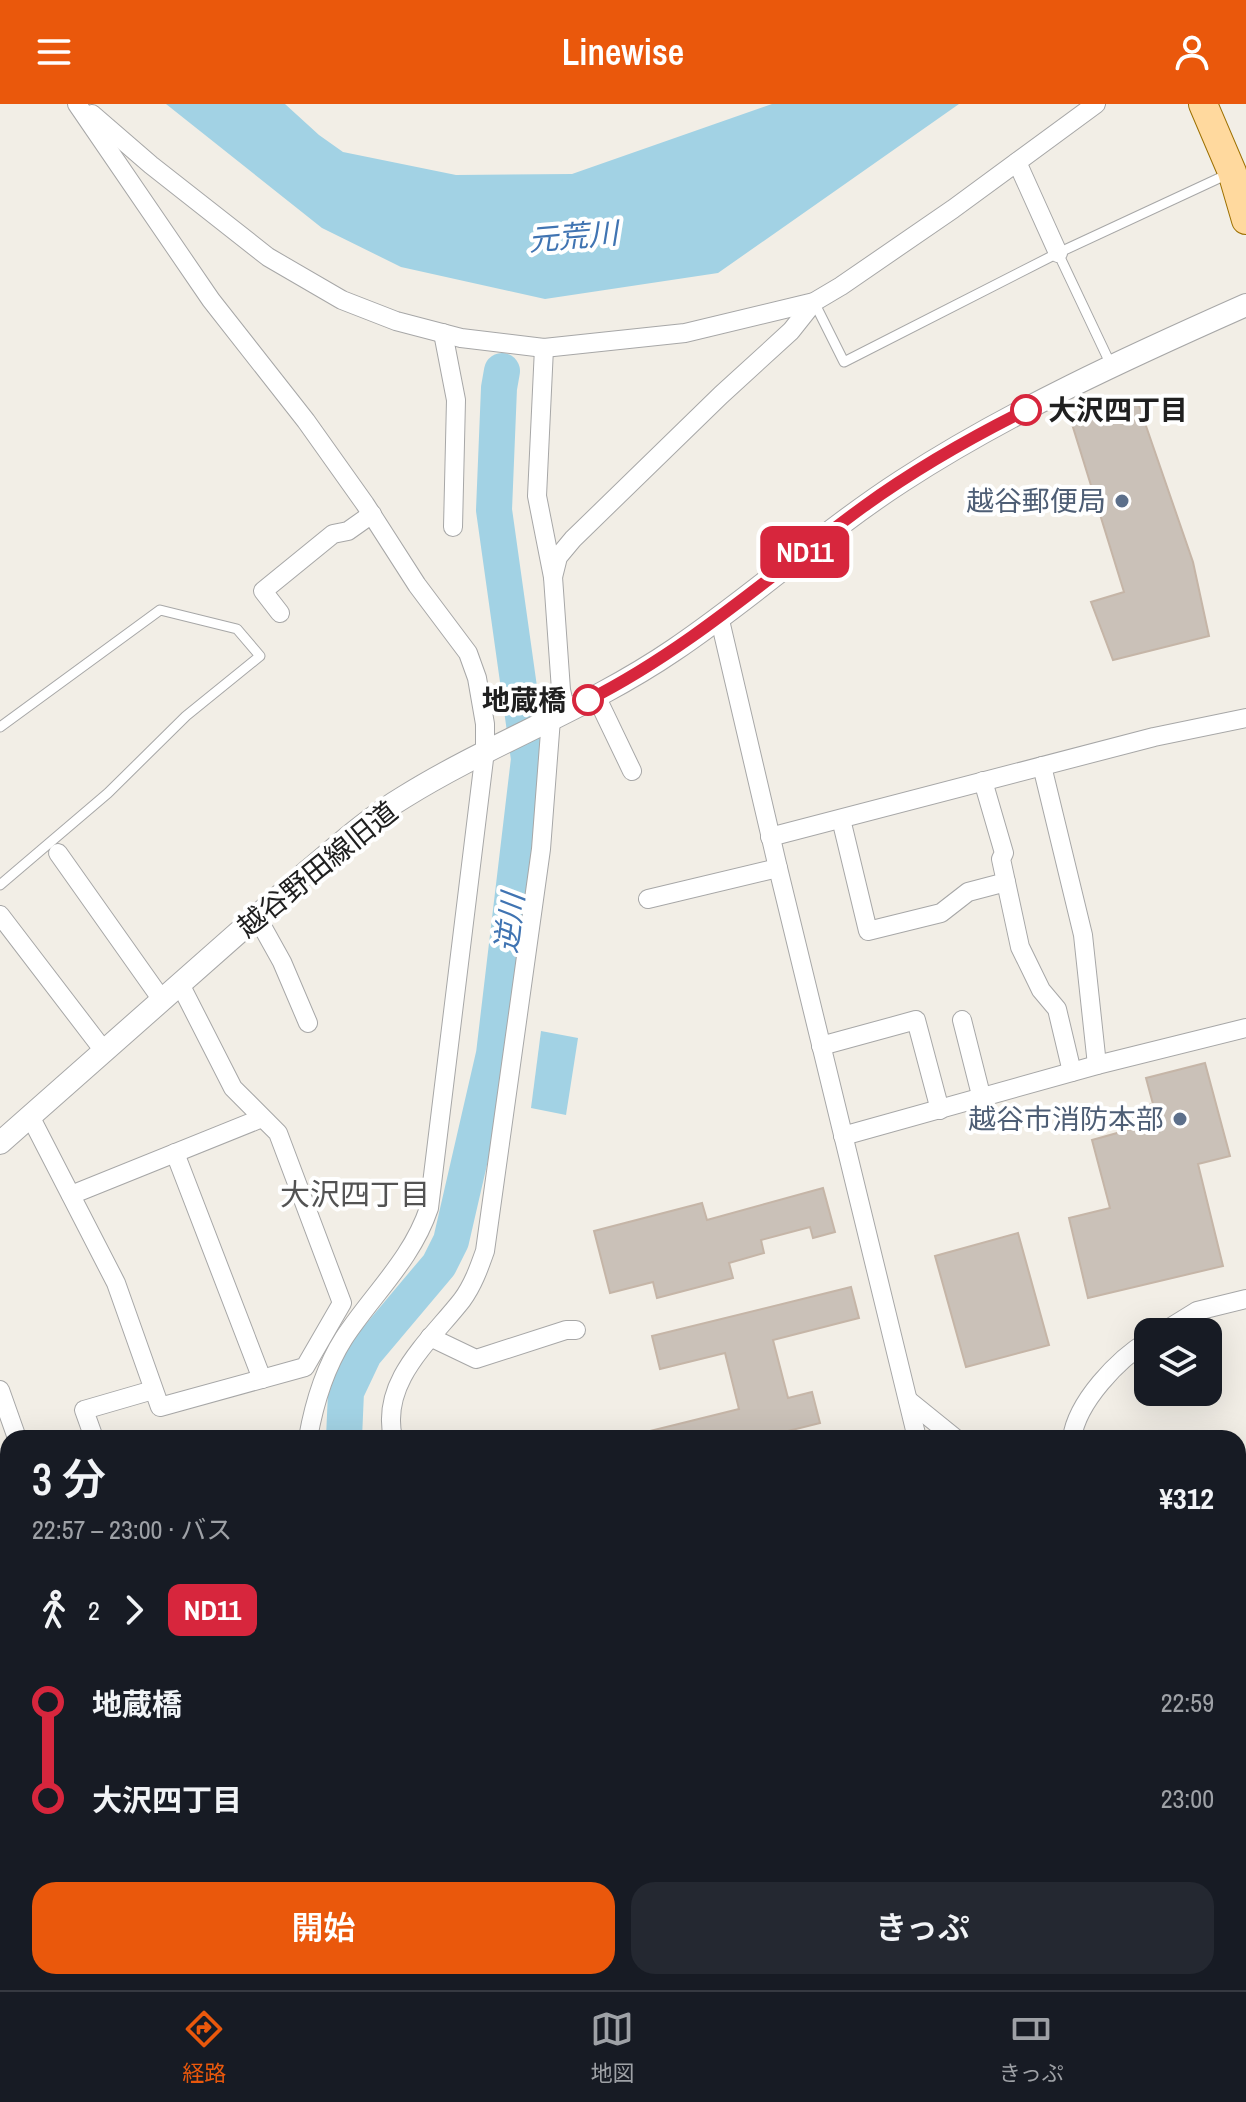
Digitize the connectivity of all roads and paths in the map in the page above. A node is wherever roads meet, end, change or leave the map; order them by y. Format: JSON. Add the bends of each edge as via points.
{"nodes":[{"id":1,"x":79,"y":104,"type":"edge"},
{"id":2,"x":1096,"y":104,"type":"edge"},
{"id":3,"x":1203,"y":104,"type":"edge"},
{"id":4,"x":1017,"y":162,"type":"junction"},
{"id":5,"x":1232,"y":172,"type":"junction"},
{"id":6,"x":1246,"y":220,"type":"edge"},
{"id":7,"x":1058,"y":253,"type":"junction"},
{"id":8,"x":814,"y":302,"type":"junction"},
{"id":9,"x":1246,"y":305,"type":"edge"},
{"id":10,"x":443,"y":333,"type":"junction"},
{"id":11,"x":544,"y":348,"type":"junction"},
{"id":12,"x":1113,"y":368,"type":"junction"},
{"id":13,"x":372,"y":514,"type":"junction"},
{"id":14,"x":453,"y":527,"type":"dead end"},
{"id":15,"x":553,"y":577,"type":"junction"},
{"id":16,"x":280,"y":613,"type":"dead end"},
{"id":17,"x":719,"y":616,"type":"junction"},
{"id":18,"x":596,"y":696,"type":"junction"},
{"id":19,"x":554,"y":718,"type":"junction"},
{"id":20,"x":1246,"y":718,"type":"edge"},
{"id":21,"x":0,"y":727,"type":"edge"},
{"id":22,"x":491,"y":748,"type":"junction"},
{"id":23,"x":1042,"y":766,"type":"junction"},
{"id":24,"x":632,"y":771,"type":"dead end"},
{"id":25,"x":983,"y":781,"type":"junction"},
{"id":26,"x":841,"y":819,"type":"junction"},
{"id":27,"x":770,"y":837,"type":"junction"},
{"id":28,"x":58,"y":853,"type":"dead end"},
{"id":29,"x":778,"y":868,"type":"junction"},
{"id":30,"x":1006,"y":882,"type":"junction"},
{"id":31,"x":0,"y":885,"type":"edge"},
{"id":32,"x":648,"y":899,"type":"dead end"},
{"id":33,"x":0,"y":915,"type":"edge"},
{"id":34,"x":257,"y":917,"type":"junction"},
{"id":35,"x":180,"y":984,"type":"junction"},
{"id":36,"x":162,"y":1000,"type":"junction"},
{"id":37,"x":962,"y":1020,"type":"dead end"},
{"id":38,"x":308,"y":1023,"type":"dead end"},
{"id":39,"x":1246,"y":1028,"type":"edge"},
{"id":40,"x":821,"y":1046,"type":"junction"},
{"id":41,"x":104,"y":1051,"type":"junction"},
{"id":42,"x":1097,"y":1065,"type":"junction"},
{"id":43,"x":1072,"y":1072,"type":"junction"},
{"id":44,"x":982,"y":1099,"type":"junction"},
{"id":45,"x":940,"y":1110,"type":"junction"},
{"id":46,"x":30,"y":1116,"type":"junction"},
{"id":47,"x":262,"y":1118,"type":"junction"},
{"id":48,"x":843,"y":1136,"type":"junction"},
{"id":49,"x":0,"y":1143,"type":"edge"},
{"id":50,"x":175,"y":1153,"type":"junction"},
{"id":51,"x":71,"y":1195,"type":"junction"},
{"id":52,"x":1246,"y":1299,"type":"edge"},
{"id":53,"x":1186,"y":1318,"type":"edge"},
{"id":54,"x":576,"y":1330,"type":"dead end"},
{"id":55,"x":430,"y":1337,"type":"junction"},
{"id":56,"x":1134,"y":1349,"type":"edge"},
{"id":57,"x":262,"y":1379,"type":"junction"},
{"id":58,"x":0,"y":1390,"type":"edge"},
{"id":59,"x":153,"y":1390,"type":"junction"},
{"id":60,"x":908,"y":1400,"type":"junction"},
{"id":61,"x":14,"y":1430,"type":"edge"},
{"id":62,"x":91,"y":1430,"type":"edge"},
{"id":63,"x":310,"y":1430,"type":"edge"},
{"id":64,"x":392,"y":1430,"type":"edge"},
{"id":65,"x":915,"y":1430,"type":"edge"},
{"id":66,"x":945,"y":1430,"type":"edge"},
{"id":67,"x":1073,"y":1430,"type":"edge"}],
"edges":[{"from":1,"to":10,"type":"street","via":[[268,257],[342,300]]},
{"from":1,"to":13,"type":"street","via":[[211,300]]},
{"from":2,"to":4,"type":"street"},
{"from":3,"to":5,"type":"main road"},
{"from":4,"to":7,"type":"street"},
{"from":4,"to":8,"type":"street"},
{"from":5,"to":6,"type":"main road"},
{"from":5,"to":7,"type":"lane"},
{"from":7,"to":8,"type":"lane","via":[[844,362]]},
{"from":7,"to":12,"type":"lane"},
{"from":8,"to":11,"type":"street","via":[[685,333]]},
{"from":8,"to":15,"type":"street","via":[[791,331],[573,539],[558,557]]},
{"from":9,"to":12,"type":"street","name":"越谷野田線旧道"},
{"from":10,"to":11,"type":"street"},
{"from":10,"to":14,"type":"street","via":[[456,400]]},
{"from":11,"to":15,"type":"street","via":[[537,496]]},
{"from":12,"to":17,"type":"street","name":"越谷野田線旧道","via":[[994,426],[903,480]]},
{"from":13,"to":16,"type":"street","via":[[348,531],[333,534],[263,591]]},
{"from":13,"to":22,"type":"street","via":[[468,653]]},
{"from":15,"to":19,"type":"street","via":[[561,690]]},
{"from":17,"to":18,"type":"street","name":"越谷野田線旧道","via":[[675,650]]},
{"from":17,"to":27,"type":"street"},
{"from":18,"to":19,"type":"street","name":"越谷野田線旧道"},
{"from":18,"to":24,"type":"street"},
{"from":19,"to":22,"type":"street","name":"越谷野田線旧道"},
{"from":19,"to":55,"type":"street","via":[[485,1251],[463,1299]]},
{"from":20,"to":23,"type":"street"},
{"from":21,"to":31,"type":"lane","via":[[160,610],[237,629],[260,656]]},
{"from":22,"to":34,"type":"street","name":"越谷野田線旧道","via":[[378,815]]},
{"from":22,"to":63,"type":"street","via":[[429,1208],[413,1248],[343,1340],[325,1375]]},
{"from":23,"to":25,"type":"street"},
{"from":23,"to":42,"type":"street","via":[[1083,935]]},
{"from":25,"to":26,"type":"street"},
{"from":25,"to":30,"type":"street","via":[[1004,853]]},
{"from":26,"to":27,"type":"street"},
{"from":26,"to":30,"type":"street","via":[[868,931],[941,913],[968,892]]},
{"from":27,"to":29,"type":"street"},
{"from":28,"to":36,"type":"street"},
{"from":29,"to":32,"type":"street"},
{"from":29,"to":40,"type":"street"},
{"from":30,"to":43,"type":"street","via":[[1020,947],[1041,990],[1057,1009]]},
{"from":33,"to":41,"type":"street"},
{"from":34,"to":35,"type":"street","name":"越谷野田線旧道"},
{"from":34,"to":38,"type":"street"},
{"from":35,"to":36,"type":"street","name":"越谷野田線旧道"},
{"from":35,"to":47,"type":"street","via":[[233,1088]]},
{"from":36,"to":41,"type":"street","name":"越谷野田線旧道"},
{"from":37,"to":44,"type":"street"},
{"from":39,"to":42,"type":"street"},
{"from":40,"to":45,"type":"street","via":[[916,1020]]},
{"from":40,"to":48,"type":"street"},
{"from":41,"to":46,"type":"street","name":"越谷野田線旧道"},
{"from":42,"to":43,"type":"street"},
{"from":43,"to":44,"type":"street"},
{"from":44,"to":45,"type":"street"},
{"from":45,"to":48,"type":"street"},
{"from":46,"to":49,"type":"street","name":"越谷野田線旧道"},
{"from":46,"to":51,"type":"street"},
{"from":47,"to":50,"type":"street"},
{"from":47,"to":57,"type":"street","via":[[278,1133],[342,1303],[305,1367]]},
{"from":48,"to":60,"type":"street"},
{"from":50,"to":51,"type":"street"},
{"from":50,"to":57,"type":"street"},
{"from":51,"to":59,"type":"street","via":[[116,1283]]},
{"from":52,"to":53,"type":"street"},
{"from":54,"to":55,"type":"street","via":[[476,1359]]},
{"from":55,"to":64,"type":"street","via":[[411,1362],[391,1406]]},
{"from":56,"to":67,"type":"street","via":[[1086,1402]]},
{"from":57,"to":59,"type":"street","via":[[160,1407]]},
{"from":58,"to":61,"type":"street"},
{"from":59,"to":62,"type":"street","via":[[84,1410]]},
{"from":60,"to":65,"type":"street"},
{"from":60,"to":66,"type":"street"}]}
